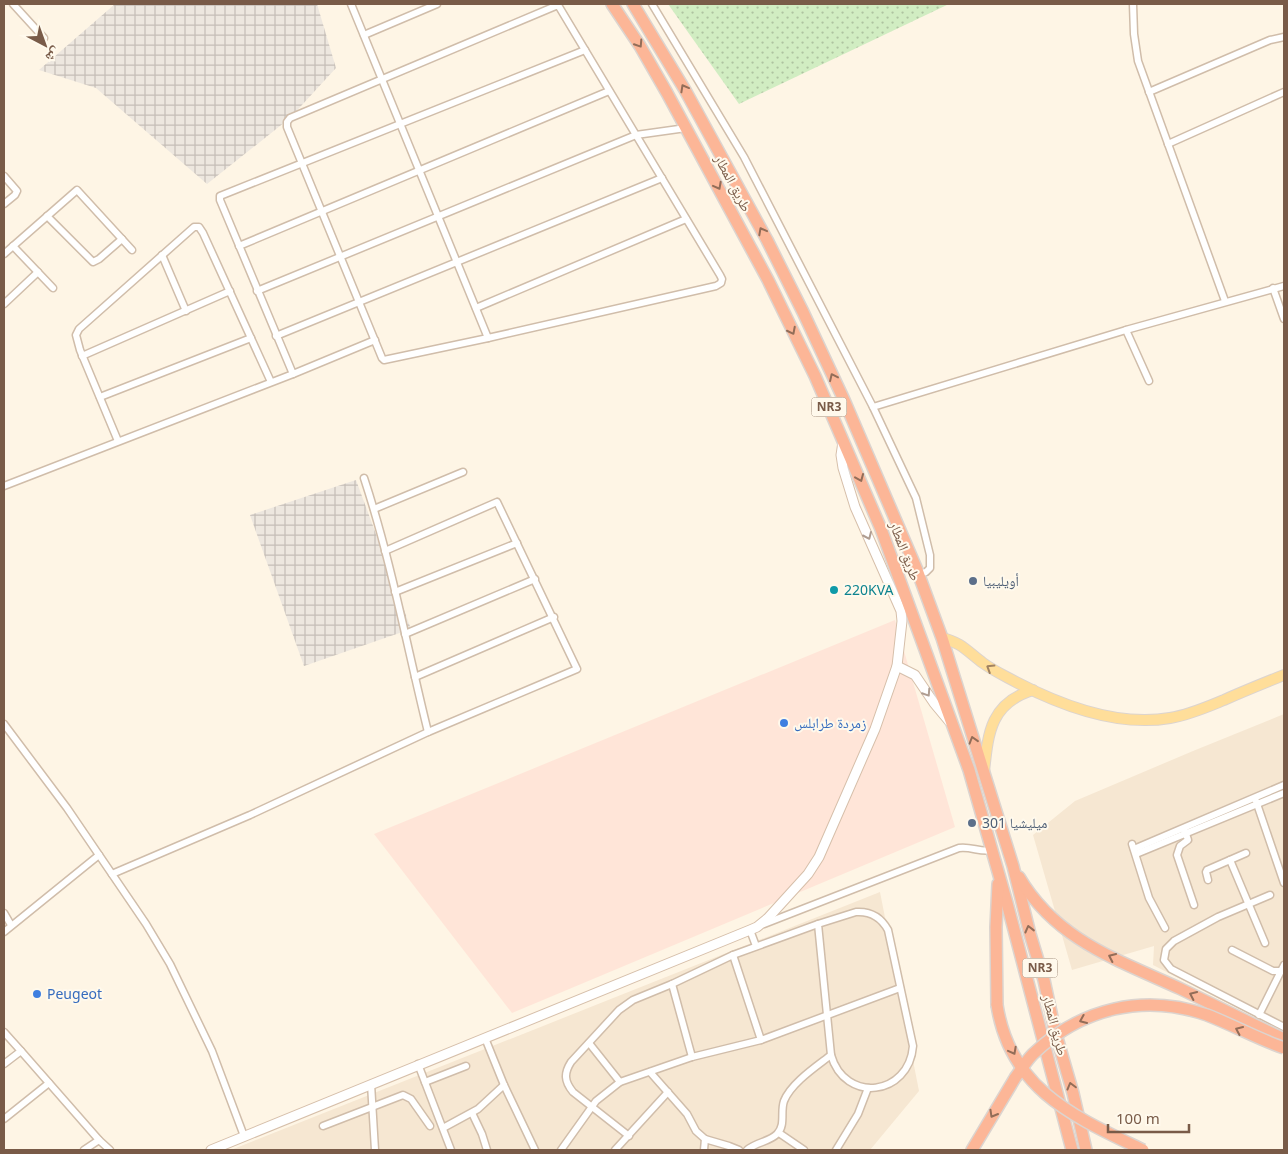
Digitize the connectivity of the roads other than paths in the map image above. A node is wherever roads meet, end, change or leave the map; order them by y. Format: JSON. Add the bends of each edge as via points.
{"nodes":[{"id":1,"x":13,"y":4,"type":"edge"},
{"id":2,"x":351,"y":4,"type":"edge"},
{"id":3,"x":437,"y":4,"type":"edge"},
{"id":4,"x":558,"y":4,"type":"edge"},
{"id":5,"x":612,"y":4,"type":"edge"},
{"id":6,"x":633,"y":4,"type":"edge"},
{"id":7,"x":652,"y":4,"type":"edge"},
{"id":8,"x":1133,"y":4,"type":"edge"},
{"id":9,"x":364,"y":35,"type":"junction"},
{"id":10,"x":1284,"y":37,"type":"edge"},
{"id":11,"x":44,"y":38,"type":"dead end"},
{"id":12,"x":585,"y":50,"type":"junction"},
{"id":13,"x":382,"y":80,"type":"junction"},
{"id":14,"x":609,"y":91,"type":"junction"},
{"id":15,"x":1149,"y":92,"type":"junction"},
{"id":16,"x":1284,"y":92,"type":"edge"},
{"id":17,"x":400,"y":124,"type":"junction"},
{"id":18,"x":686,"y":128,"type":"junction"},
{"id":19,"x":636,"y":135,"type":"junction"},
{"id":20,"x":1168,"y":144,"type":"junction"},
{"id":21,"x":302,"y":163,"type":"junction"},
{"id":22,"x":420,"y":170,"type":"junction"},
{"id":23,"x":4,"y":176,"type":"edge"},
{"id":24,"x":662,"y":178,"type":"junction"},
{"id":25,"x":4,"y":204,"type":"edge"},
{"id":26,"x":322,"y":211,"type":"junction"},
{"id":27,"x":48,"y":216,"type":"junction"},
{"id":28,"x":439,"y":216,"type":"junction"},
{"id":29,"x":686,"y":219,"type":"junction"},
{"id":30,"x":122,"y":239,"type":"junction"},
{"id":31,"x":13,"y":246,"type":"junction"},
{"id":32,"x":239,"y":246,"type":"junction"},
{"id":33,"x":132,"y":250,"type":"dead end"},
{"id":34,"x":4,"y":254,"type":"edge"},
{"id":35,"x":162,"y":255,"type":"junction"},
{"id":36,"x":341,"y":257,"type":"junction"},
{"id":37,"x":457,"y":262,"type":"junction"},
{"id":38,"x":38,"y":272,"type":"junction"},
{"id":39,"x":1284,"y":286,"type":"edge"},
{"id":40,"x":53,"y":288,"type":"dead end"},
{"id":41,"x":1273,"y":288,"type":"junction"},
{"id":42,"x":230,"y":291,"type":"junction"},
{"id":43,"x":257,"y":291,"type":"junction"},
{"id":44,"x":1225,"y":301,"type":"junction"},
{"id":45,"x":360,"y":302,"type":"junction"},
{"id":46,"x":4,"y":304,"type":"edge"},
{"id":47,"x":476,"y":308,"type":"junction"},
{"id":48,"x":186,"y":310,"type":"junction"},
{"id":49,"x":1284,"y":319,"type":"edge"},
{"id":50,"x":1126,"y":330,"type":"junction"},
{"id":51,"x":276,"y":336,"type":"junction"},
{"id":52,"x":250,"y":338,"type":"junction"},
{"id":53,"x":488,"y":338,"type":"junction"},
{"id":54,"x":375,"y":340,"type":"junction"},
{"id":55,"x":82,"y":356,"type":"junction"},
{"id":56,"x":293,"y":374,"type":"junction"},
{"id":57,"x":271,"y":382,"type":"junction"},
{"id":58,"x":1149,"y":382,"type":"dead end"},
{"id":59,"x":100,"y":397,"type":"junction"},
{"id":60,"x":874,"y":407,"type":"junction"},
{"id":61,"x":843,"y":439,"type":"junction"},
{"id":62,"x":118,"y":441,"type":"junction"},
{"id":63,"x":463,"y":472,"type":"dead end"},
{"id":64,"x":364,"y":478,"type":"dead end"},
{"id":65,"x":4,"y":486,"type":"edge"},
{"id":66,"x":374,"y":509,"type":"junction"},
{"id":67,"x":517,"y":542,"type":"junction"},
{"id":68,"x":384,"y":550,"type":"junction"},
{"id":69,"x":918,"y":574,"type":"junction"},
{"id":70,"x":535,"y":579,"type":"junction"},
{"id":71,"x":396,"y":592,"type":"junction"},
{"id":72,"x":554,"y":617,"type":"junction"},
{"id":73,"x":406,"y":634,"type":"junction"},
{"id":74,"x":942,"y":638,"type":"junction"},
{"id":75,"x":898,"y":666,"type":"junction"},
{"id":76,"x":1284,"y":675,"type":"edge"},
{"id":77,"x":415,"y":676,"type":"junction"},
{"id":78,"x":1034,"y":690,"type":"junction"},
{"id":79,"x":4,"y":724,"type":"edge"},
{"id":80,"x":953,"y":725,"type":"junction"},
{"id":81,"x":428,"y":732,"type":"junction"},
{"id":82,"x":984,"y":774,"type":"junction"},
{"id":83,"x":1284,"y":785,"type":"edge"},
{"id":84,"x":1284,"y":793,"type":"edge"},
{"id":85,"x":1256,"y":801,"type":"junction"},
{"id":86,"x":1185,"y":830,"type":"junction"},
{"id":87,"x":992,"y":850,"type":"junction"},
{"id":88,"x":1246,"y":853,"type":"dead end"},
{"id":89,"x":99,"y":855,"type":"junction"},
{"id":90,"x":1230,"y":860,"type":"junction"},
{"id":91,"x":1013,"y":866,"type":"junction"},
{"id":92,"x":998,"y":872,"type":"junction"},
{"id":93,"x":112,"y":874,"type":"junction"},
{"id":94,"x":1208,"y":880,"type":"dead end"},
{"id":95,"x":1284,"y":884,"type":"edge"},
{"id":96,"x":1270,"y":895,"type":"dead end"},
{"id":97,"x":1248,"y":903,"type":"junction"},
{"id":98,"x":1194,"y":905,"type":"dead end"},
{"id":99,"x":4,"y":913,"type":"edge"},
{"id":100,"x":818,"y":924,"type":"junction"},
{"id":101,"x":11,"y":925,"type":"junction"},
{"id":102,"x":754,"y":928,"type":"junction"},
{"id":103,"x":1165,"y":928,"type":"dead end"},
{"id":104,"x":4,"y":932,"type":"edge"},
{"id":105,"x":1265,"y":943,"type":"dead end"},
{"id":106,"x":756,"y":946,"type":"junction"},
{"id":107,"x":1232,"y":950,"type":"dead end"},
{"id":108,"x":733,"y":955,"type":"junction"},
{"id":109,"x":1284,"y":970,"type":"edge"},
{"id":110,"x":672,"y":984,"type":"junction"},
{"id":111,"x":900,"y":988,"type":"junction"},
{"id":112,"x":1260,"y":1014,"type":"junction"},
{"id":113,"x":828,"y":1015,"type":"junction"},
{"id":114,"x":1284,"y":1027,"type":"edge"},
{"id":115,"x":4,"y":1032,"type":"edge"},
{"id":116,"x":486,"y":1038,"type":"junction"},
{"id":117,"x":1284,"y":1039,"type":"edge"},
{"id":118,"x":761,"y":1040,"type":"junction"},
{"id":119,"x":589,"y":1043,"type":"junction"},
{"id":120,"x":1284,"y":1048,"type":"edge"},
{"id":121,"x":21,"y":1051,"type":"junction"},
{"id":122,"x":831,"y":1054,"type":"junction"},
{"id":123,"x":692,"y":1057,"type":"junction"},
{"id":124,"x":4,"y":1064,"type":"edge"},
{"id":125,"x":418,"y":1064,"type":"junction"},
{"id":126,"x":466,"y":1066,"type":"dead end"},
{"id":127,"x":650,"y":1072,"type":"junction"},
{"id":128,"x":425,"y":1082,"type":"junction"},
{"id":129,"x":620,"y":1082,"type":"junction"},
{"id":130,"x":49,"y":1083,"type":"junction"},
{"id":131,"x":371,"y":1084,"type":"junction"},
{"id":132,"x":504,"y":1085,"type":"junction"},
{"id":133,"x":868,"y":1088,"type":"junction"},
{"id":134,"x":668,"y":1092,"type":"junction"},
{"id":135,"x":592,"y":1106,"type":"junction"},
{"id":136,"x":373,"y":1107,"type":"junction"},
{"id":137,"x":472,"y":1113,"type":"junction"},
{"id":138,"x":4,"y":1119,"type":"edge"},
{"id":139,"x":323,"y":1126,"type":"dead end"},
{"id":140,"x":430,"y":1126,"type":"dead end"},
{"id":141,"x":443,"y":1128,"type":"junction"},
{"id":142,"x":779,"y":1132,"type":"junction"},
{"id":143,"x":244,"y":1136,"type":"junction"},
{"id":144,"x":629,"y":1136,"type":"junction"},
{"id":145,"x":705,"y":1139,"type":"junction"},
{"id":146,"x":99,"y":1140,"type":"junction"},
{"id":147,"x":84,"y":1150,"type":"edge"},
{"id":148,"x":109,"y":1150,"type":"edge"},
{"id":149,"x":211,"y":1150,"type":"edge"},
{"id":150,"x":375,"y":1150,"type":"edge"},
{"id":151,"x":450,"y":1150,"type":"edge"},
{"id":152,"x":487,"y":1150,"type":"edge"},
{"id":153,"x":534,"y":1150,"type":"edge"},
{"id":154,"x":561,"y":1150,"type":"edge"},
{"id":155,"x":615,"y":1150,"type":"edge"},
{"id":156,"x":704,"y":1150,"type":"edge"},
{"id":157,"x":739,"y":1150,"type":"edge"},
{"id":158,"x":747,"y":1150,"type":"edge"},
{"id":159,"x":804,"y":1150,"type":"edge"},
{"id":160,"x":836,"y":1150,"type":"edge"},
{"id":161,"x":972,"y":1150,"type":"edge"},
{"id":162,"x":1072,"y":1150,"type":"edge"},
{"id":163,"x":1086,"y":1150,"type":"edge"},
{"id":164,"x":1143,"y":1150,"type":"edge"}],
"edges":[{"from":1,"to":11,"type":"street"},
{"from":2,"to":9,"type":"street"},
{"from":3,"to":9,"type":"street"},
{"from":4,"to":12,"type":"street"},
{"from":4,"to":13,"type":"street"},
{"from":5,"to":18,"type":"highway","name":"طريق المطار","number":"NR3","one_way":true,"via":[[640,46]]},
{"from":69,"to":6,"type":"highway","name":"طريق المطار","number":"NR3","one_way":true,"via":[[844,400],[782,270],[685,90]]},
{"from":7,"to":60,"type":"street","via":[[744,157]]},
{"from":8,"to":15,"type":"street","via":[[1135,47]]},
{"from":9,"to":13,"type":"street"},
{"from":10,"to":15,"type":"street","via":[[1270,40]]},
{"from":12,"to":14,"type":"street"},
{"from":12,"to":17,"type":"street"},
{"from":13,"to":17,"type":"street"},
{"from":13,"to":21,"type":"street","via":[[288,120],[287,127]]},
{"from":14,"to":19,"type":"street"},
{"from":14,"to":22,"type":"street"},
{"from":15,"to":20,"type":"street"},
{"from":16,"to":20,"type":"street"},
{"from":17,"to":21,"type":"street"},
{"from":17,"to":22,"type":"street"},
{"from":18,"to":19,"type":"street"},
{"from":18,"to":61,"type":"highway","name":"طريق المطار","number":"NR3","one_way":true,"via":[[768,280]]},
{"from":19,"to":24,"type":"street"},
{"from":19,"to":28,"type":"street"},
{"from":20,"to":44,"type":"street"},
{"from":21,"to":26,"type":"street"},
{"from":21,"to":32,"type":"street","via":[[220,196]]},
{"from":22,"to":26,"type":"street"},
{"from":22,"to":28,"type":"street"},
{"from":23,"to":25,"type":"street","via":[[17,192]]},
{"from":24,"to":29,"type":"street"},
{"from":24,"to":37,"type":"street"},
{"from":26,"to":32,"type":"street"},
{"from":26,"to":36,"type":"street"},
{"from":27,"to":30,"type":"street","via":[[93,262]]},
{"from":27,"to":30,"type":"street","via":[[77,190]]},
{"from":27,"to":31,"type":"street"},
{"from":28,"to":36,"type":"street"},
{"from":28,"to":37,"type":"street"},
{"from":29,"to":47,"type":"street"},
{"from":29,"to":53,"type":"street","via":[[722,277],[720,284]]},
{"from":30,"to":33,"type":"street"},
{"from":31,"to":34,"type":"street"},
{"from":31,"to":38,"type":"street"},
{"from":32,"to":43,"type":"street"},
{"from":35,"to":42,"type":"street","via":[[188,231],[199,228]]},
{"from":35,"to":48,"type":"street"},
{"from":35,"to":55,"type":"street","via":[[79,329],[76,341]]},
{"from":36,"to":43,"type":"street"},
{"from":36,"to":45,"type":"street"},
{"from":37,"to":45,"type":"street"},
{"from":37,"to":47,"type":"street"},
{"from":38,"to":40,"type":"street"},
{"from":38,"to":46,"type":"street"},
{"from":39,"to":41,"type":"street"},
{"from":41,"to":44,"type":"street"},
{"from":41,"to":49,"type":"street"},
{"from":42,"to":48,"type":"street"},
{"from":42,"to":52,"type":"street"},
{"from":43,"to":51,"type":"street"},
{"from":44,"to":50,"type":"street"},
{"from":45,"to":51,"type":"street"},
{"from":45,"to":54,"type":"street"},
{"from":47,"to":53,"type":"street"},
{"from":48,"to":55,"type":"street"},
{"from":50,"to":58,"type":"street"},
{"from":50,"to":60,"type":"street"},
{"from":51,"to":56,"type":"street"},
{"from":52,"to":57,"type":"street"},
{"from":52,"to":59,"type":"street"},
{"from":53,"to":54,"type":"street","via":[[386,360],[382,358]]},
{"from":54,"to":56,"type":"street"},
{"from":55,"to":59,"type":"street"},
{"from":56,"to":57,"type":"street"},
{"from":57,"to":62,"type":"street"},
{"from":59,"to":62,"type":"street"},
{"from":60,"to":69,"type":"street","via":[[918,504],[931,566],[928,571]]},
{"from":61,"to":75,"type":"main road","one_way":true,"via":[[843,468],[855,507],[901,612]]},
{"from":61,"to":80,"type":"highway","name":"طريق المطار","number":"NR3","one_way":true,"via":[[894,561]]},
{"from":62,"to":65,"type":"street"},
{"from":63,"to":66,"type":"street"},
{"from":64,"to":66,"type":"street"},
{"from":66,"to":68,"type":"street"},
{"from":67,"to":68,"type":"street","via":[[497,502]]},
{"from":67,"to":70,"type":"street"},
{"from":67,"to":71,"type":"street"},
{"from":68,"to":71,"type":"street"},
{"from":69,"to":74,"type":"highway","name":"طريق المطار","number":"NR3"},
{"from":70,"to":72,"type":"street"},
{"from":70,"to":73,"type":"street"},
{"from":71,"to":73,"type":"street"},
{"from":72,"to":77,"type":"street"},
{"from":72,"to":81,"type":"street","via":[[578,669]]},
{"from":73,"to":77,"type":"street"},
{"from":78,"to":74,"type":"main road","one_way":true,"via":[[995,671],[960,644]]},
{"from":82,"to":74,"type":"highway","name":"طريق المطار","number":"NR3","one_way":true},
{"from":75,"to":80,"type":"main road","one_way":true,"via":[[915,675]]},
{"from":75,"to":102,"type":"main road","via":[[820,857],[768,918]]},
{"from":76,"to":78,"type":"main road","via":[[1186,714],[1156,720],[1109,717]]},
{"from":77,"to":81,"type":"street"},
{"from":78,"to":82,"type":"main road","via":[[1011,701],[994,721],[988,735]]},
{"from":79,"to":89,"type":"street"},
{"from":80,"to":87,"type":"highway","name":"طريق المطار","number":"NR3"},
{"from":81,"to":93,"type":"street","via":[[250,816]]},
{"from":82,"to":91,"type":"highway","name":"طريق المطار","number":"NR3"},
{"from":83,"to":85,"type":"street"},
{"from":84,"to":85,"type":"street"},
{"from":85,"to":86,"type":"street"},
{"from":85,"to":95,"type":"street"},
{"from":86,"to":98,"type":"street","via":[[1188,840],[1178,849],[1176,856]]},
{"from":86,"to":103,"type":"street","via":[[1134,849],[1149,898]]},
{"from":87,"to":92,"type":"highway","name":"طريق المطار","number":"NR3"},
{"from":87,"to":102,"type":"street","via":[[959,848]]},
{"from":88,"to":90,"type":"street"},
{"from":89,"to":93,"type":"street"},
{"from":89,"to":101,"type":"street"},
{"from":90,"to":94,"type":"street","via":[[1207,870]]},
{"from":90,"to":97,"type":"street"},
{"from":117,"to":91,"type":"highway","one_way":true,"via":[[1088,946],[1058,924],[1029,892]]},
{"from":163,"to":91,"type":"highway","name":"طريق المطار","number":"NR3","one_way":true},
{"from":92,"to":162,"type":"highway","name":"طريق المطار","number":"NR3"},
{"from":92,"to":164,"type":"highway","one_way":true,"bridge":true,"via":[[997,1006],[1009,1045],[1043,1092],[1076,1117]]},
{"from":93,"to":143,"type":"street","via":[[170,964],[212,1051]]},
{"from":96,"to":97,"type":"street"},
{"from":97,"to":105,"type":"street"},
{"from":97,"to":112,"type":"street","via":[[1170,944],[1164,960],[1171,969]]},
{"from":99,"to":101,"type":"street"},
{"from":100,"to":106,"type":"street"},
{"from":100,"to":111,"type":"street","via":[[856,912],[878,917],[888,930]]},
{"from":100,"to":113,"type":"street"},
{"from":101,"to":104,"type":"street"},
{"from":102,"to":106,"type":"street"},
{"from":102,"to":116,"type":"main road"},
{"from":106,"to":108,"type":"street"},
{"from":107,"to":109,"type":"street","via":[[1273,971]]},
{"from":108,"to":110,"type":"street"},
{"from":108,"to":118,"type":"street"},
{"from":109,"to":112,"type":"street"},
{"from":110,"to":119,"type":"street","via":[[625,1005]]},
{"from":110,"to":123,"type":"street"},
{"from":111,"to":113,"type":"street"},
{"from":111,"to":133,"type":"street","via":[[912,1038],[912,1054],[892,1083]]},
{"from":112,"to":114,"type":"street"},
{"from":113,"to":118,"type":"street"},
{"from":113,"to":122,"type":"street"},
{"from":115,"to":121,"type":"street"},
{"from":116,"to":125,"type":"main road"},
{"from":116,"to":132,"type":"street"},
{"from":118,"to":123,"type":"street"},
{"from":119,"to":129,"type":"street"},
{"from":119,"to":135,"type":"street","via":[[566,1069],[565,1077],[573,1092]]},
{"from":120,"to":161,"type":"highway","one_way":true,"bridge":true,"via":[[1208,1016],[1178,1008],[1138,1005],[1096,1014],[1068,1026],[1032,1055],[1001,1099]]},
{"from":121,"to":124,"type":"street"},
{"from":121,"to":130,"type":"street"},
{"from":122,"to":133,"type":"street","via":[[843,1075]]},
{"from":122,"to":142,"type":"street","via":[[788,1094]]},
{"from":123,"to":127,"type":"street"},
{"from":125,"to":128,"type":"street"},
{"from":125,"to":131,"type":"main road"},
{"from":126,"to":128,"type":"street"},
{"from":127,"to":129,"type":"street"},
{"from":127,"to":134,"type":"street"},
{"from":128,"to":141,"type":"street"},
{"from":129,"to":135,"type":"street"},
{"from":130,"to":138,"type":"street"},
{"from":130,"to":146,"type":"street"},
{"from":131,"to":136,"type":"street"},
{"from":131,"to":143,"type":"main road"},
{"from":132,"to":137,"type":"street"},
{"from":132,"to":153,"type":"street"},
{"from":133,"to":160,"type":"street","via":[[858,1114]]},
{"from":134,"to":144,"type":"street"},
{"from":134,"to":145,"type":"street","via":[[687,1114],[696,1132]]},
{"from":135,"to":144,"type":"street"},
{"from":135,"to":154,"type":"street"},
{"from":136,"to":139,"type":"street"},
{"from":136,"to":140,"type":"street","via":[[406,1095]]},
{"from":136,"to":150,"type":"street"},
{"from":137,"to":141,"type":"street"},
{"from":137,"to":152,"type":"street"},
{"from":141,"to":151,"type":"street"},
{"from":142,"to":158,"type":"street"},
{"from":142,"to":159,"type":"street"},
{"from":143,"to":149,"type":"main road"},
{"from":144,"to":155,"type":"street"},
{"from":145,"to":156,"type":"street"},
{"from":145,"to":157,"type":"street"},
{"from":146,"to":147,"type":"street"},
{"from":146,"to":148,"type":"street"}]}
